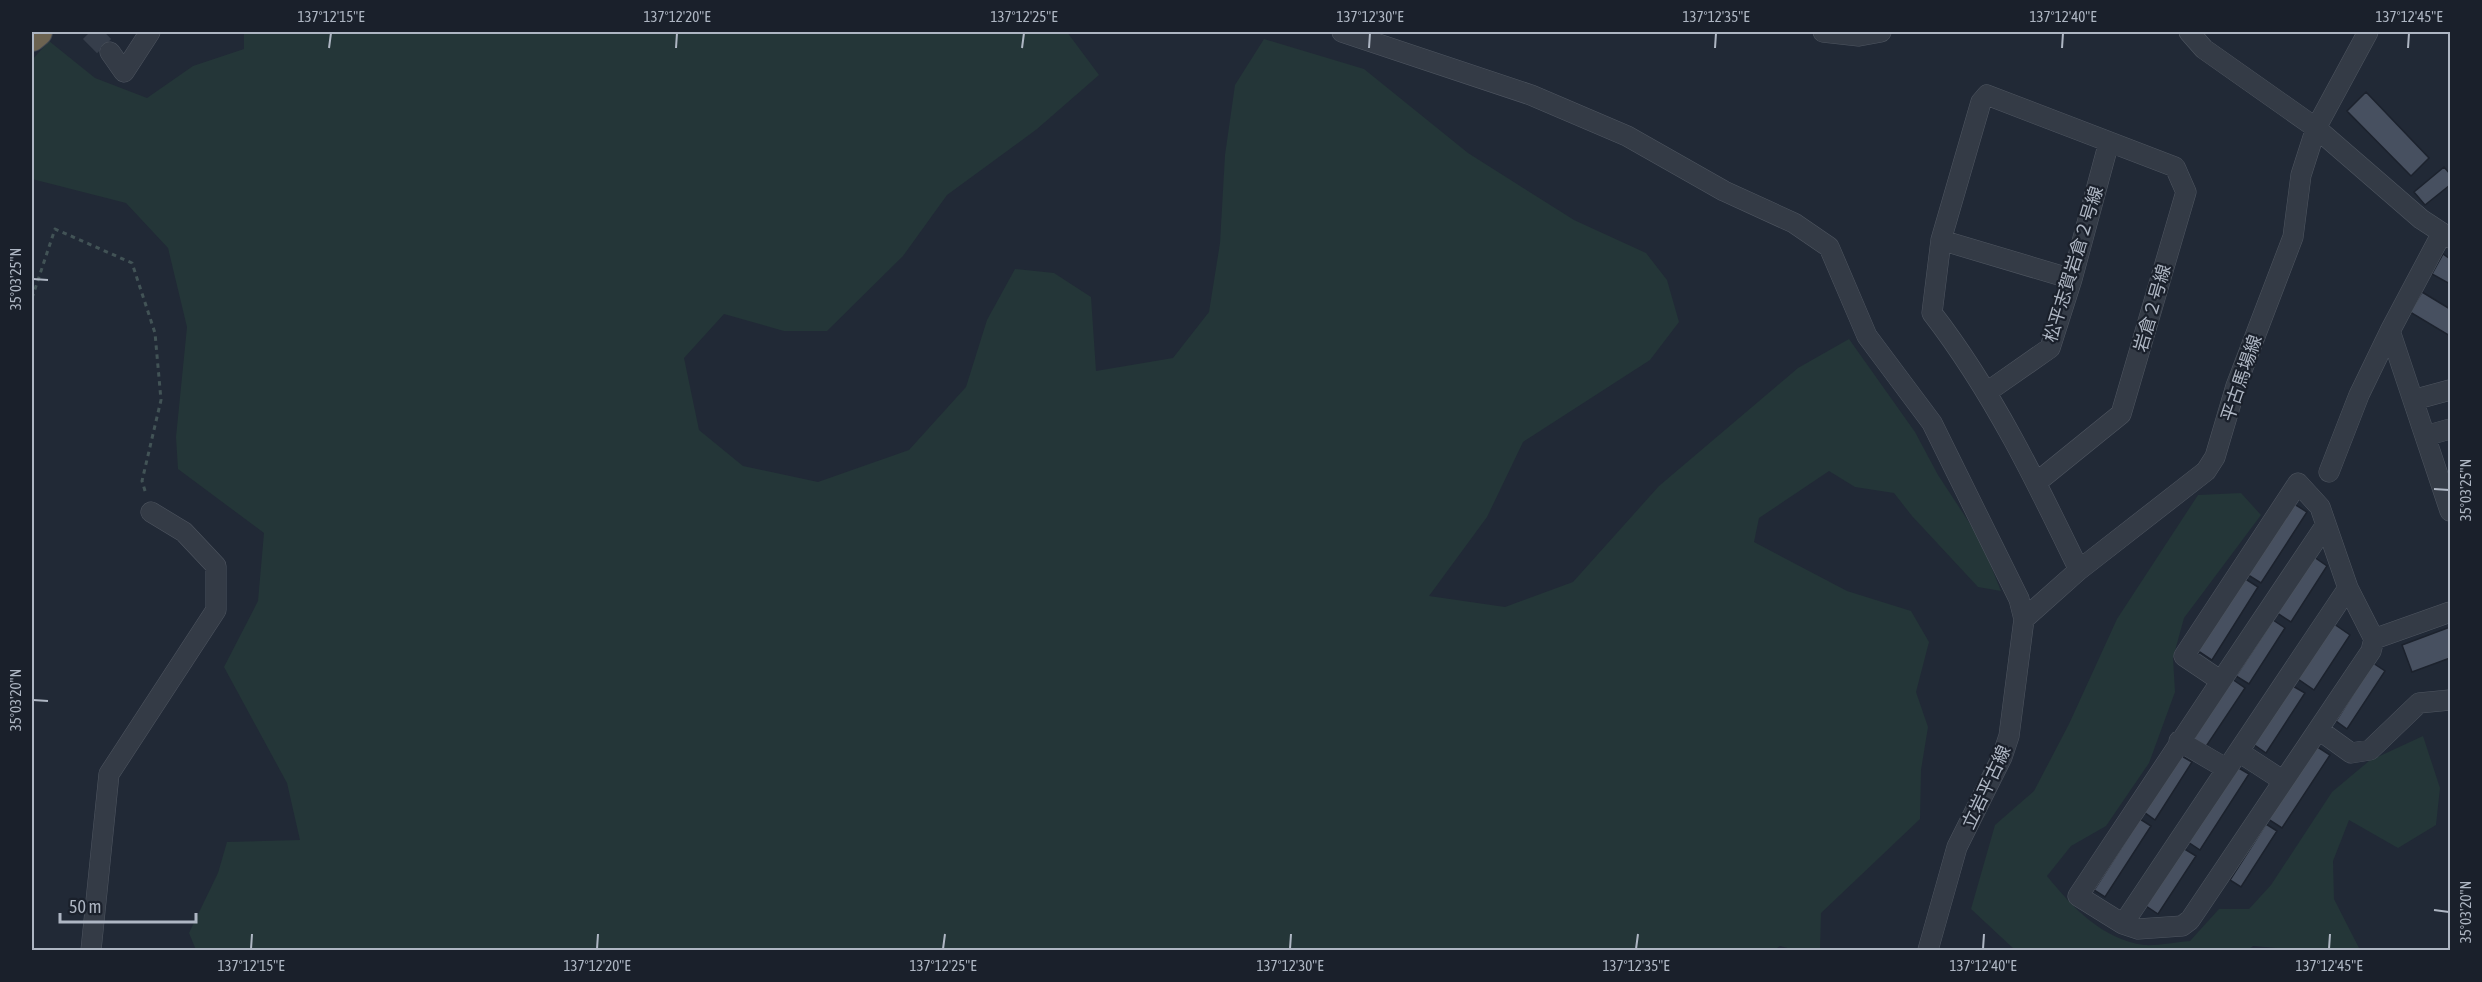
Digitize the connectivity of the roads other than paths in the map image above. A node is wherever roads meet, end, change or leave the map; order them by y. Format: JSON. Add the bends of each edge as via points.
{"nodes":[{"id":1,"x":38,"y":32,"type":"edge"},
{"id":2,"x":150,"y":32,"type":"edge"},
{"id":3,"x":1342,"y":32,"type":"edge"},
{"id":4,"x":1823,"y":32,"type":"edge"},
{"id":5,"x":1881,"y":32,"type":"edge"},
{"id":6,"x":2189,"y":32,"type":"edge"},
{"id":7,"x":2362,"y":33,"type":"edge"},
{"id":8,"x":32,"y":37,"type":"edge"},
{"id":9,"x":110,"y":52,"type":"tunnel mouth"},
{"id":10,"x":2316,"y":128,"type":"junction"},
{"id":11,"x":2109,"y":142,"type":"junction"},
{"id":12,"x":2446,"y":235,"type":"edge"},
{"id":13,"x":1941,"y":240,"type":"junction"},
{"id":14,"x":2072,"y":279,"type":"junction"},
{"id":15,"x":2390,"y":332,"type":"junction"},
{"id":16,"x":2451,"y":390,"type":"edge"},
{"id":17,"x":1987,"y":392,"type":"junction"},
{"id":18,"x":2413,"y":400,"type":"junction"},
{"id":19,"x":2451,"y":429,"type":"edge"},
{"id":20,"x":2425,"y":435,"type":"junction"},
{"id":21,"x":2329,"y":472,"type":"dead end"},
{"id":22,"x":2037,"y":482,"type":"junction"},
{"id":23,"x":151,"y":512,"type":"road end"},
{"id":24,"x":2451,"y":512,"type":"edge"},
{"id":25,"x":2325,"y":526,"type":"junction"},
{"id":26,"x":2079,"y":570,"type":"junction"},
{"id":27,"x":2348,"y":588,"type":"junction"},
{"id":28,"x":2451,"y":612,"type":"edge"},
{"id":29,"x":2024,"y":619,"type":"junction"},
{"id":30,"x":2374,"y":639,"type":"junction"},
{"id":31,"x":2221,"y":681,"type":"junction"},
{"id":32,"x":2451,"y":700,"type":"edge"},
{"id":33,"x":2319,"y":730,"type":"junction"},
{"id":34,"x":2180,"y":741,"type":"junction"},
{"id":35,"x":2239,"y":752,"type":"junction"},
{"id":36,"x":2227,"y":769,"type":"junction"},
{"id":37,"x":2282,"y":780,"type":"junction"},
{"id":38,"x":2123,"y":924,"type":"junction"},
{"id":39,"x":91,"y":951,"type":"edge"},
{"id":40,"x":1928,"y":951,"type":"edge"}],
"edges":[{"from":1,"to":8,"type":"highway"},
{"from":2,"to":9,"type":"street","via":[[124,72]]},
{"from":3,"to":29,"type":"street","via":[[1531,95],[1627,135],[1724,191],[1794,223],[1829,247],[1867,336],[1932,423],[2019,599]]},
{"from":4,"to":5,"type":"street","via":[[1859,36]]},
{"from":6,"to":10,"type":"street","via":[[2204,49]]},
{"from":7,"to":10,"type":"street","name":"平古馬場線"},
{"from":10,"to":12,"type":"street","via":[[2421,219]]},
{"from":10,"to":26,"type":"street","name":"平古馬場線","via":[[2301,175],[2293,237],[2236,386],[2215,457],[2206,471]]},
{"from":11,"to":13,"type":"street","name":"岩倉２号線","via":[[1987,95],[1981,102]]},
{"from":11,"to":14,"type":"street","name":"松平志賀岩倉２号線"},
{"from":11,"to":22,"type":"street","name":"岩倉２号線","via":[[2175,167],[2186,192],[2121,414]]},
{"from":12,"to":15,"type":"street"},
{"from":13,"to":14,"type":"street"},
{"from":13,"to":17,"type":"street","via":[[1932,313]]},
{"from":14,"to":17,"type":"street","name":"松平志賀岩倉２号線","via":[[2050,348]]},
{"from":15,"to":18,"type":"street"},
{"from":15,"to":21,"type":"street","via":[[2359,395]]},
{"from":16,"to":18,"type":"street"},
{"from":17,"to":22,"type":"street"},
{"from":18,"to":20,"type":"street"},
{"from":19,"to":20,"type":"street"},
{"from":20,"to":24,"type":"street"},
{"from":22,"to":26,"type":"street"},
{"from":23,"to":39,"type":"street","via":[[184,532],[216,566],[216,610],[109,774]]},
{"from":25,"to":27,"type":"street"},
{"from":25,"to":31,"type":"street"},
{"from":25,"to":31,"type":"street","via":[[2320,507],[2298,483],[2184,656]]},
{"from":26,"to":29,"type":"street","name":"平古馬場線"},
{"from":27,"to":30,"type":"street"},
{"from":27,"to":35,"type":"street"},
{"from":28,"to":30,"type":"street"},
{"from":29,"to":40,"type":"street","name":"立岩平古線","via":[[2009,736],[1957,847]]},
{"from":30,"to":33,"type":"street","via":[[2371,651]]},
{"from":31,"to":34,"type":"street"},
{"from":32,"to":33,"type":"street","via":[[2419,703],[2370,750],[2351,753]]},
{"from":33,"to":37,"type":"street"},
{"from":34,"to":36,"type":"street"},
{"from":34,"to":38,"type":"street","via":[[2078,896]]},
{"from":35,"to":36,"type":"street"},
{"from":35,"to":37,"type":"street"},
{"from":36,"to":38,"type":"street"},
{"from":37,"to":38,"type":"street","via":[[2190,920],[2182,926],[2138,929]]}]}
